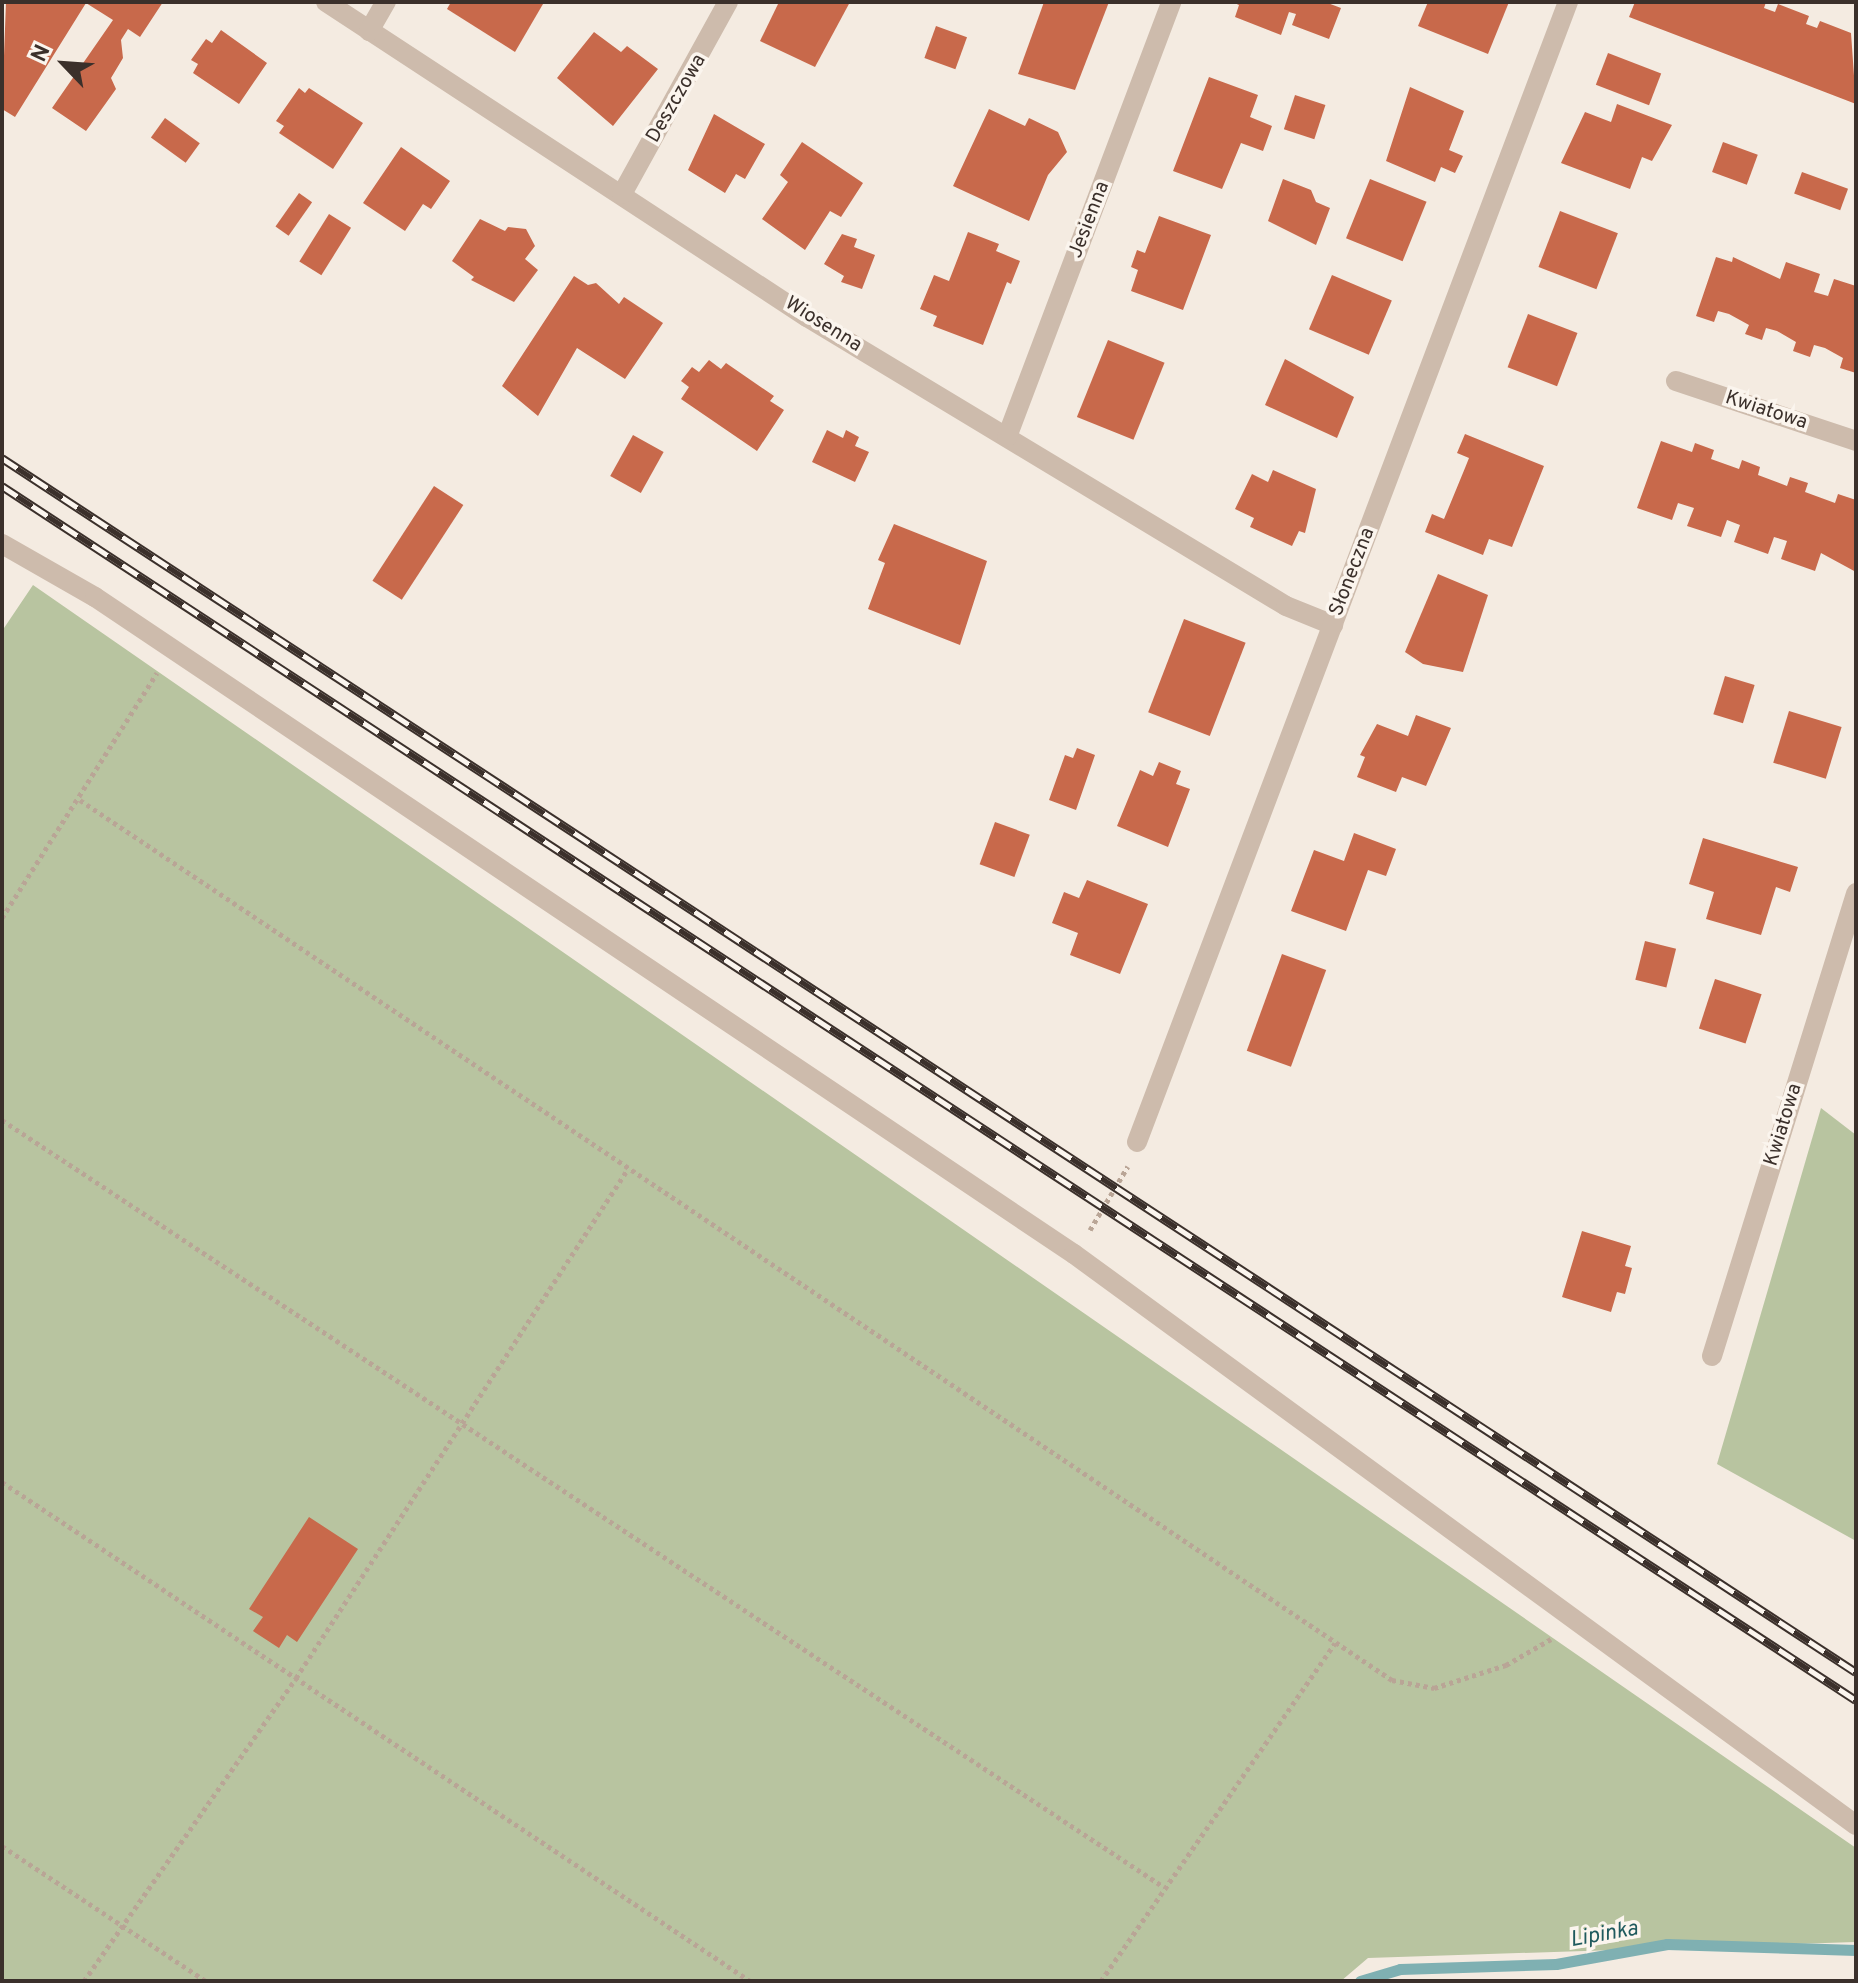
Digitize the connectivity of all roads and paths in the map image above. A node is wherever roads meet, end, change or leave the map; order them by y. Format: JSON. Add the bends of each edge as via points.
{"nodes":[{"id":1,"x":326,"y":2,"type":"edge"},
{"id":2,"x":386,"y":2,"type":"edge"},
{"id":3,"x":728,"y":2,"type":"edge"},
{"id":4,"x":1171,"y":2,"type":"edge"},
{"id":5,"x":1568,"y":2,"type":"edge"},
{"id":6,"x":369,"y":31,"type":"junction"},
{"id":7,"x":622,"y":194,"type":"junction"},
{"id":8,"x":1676,"y":381,"type":"dead end"},
{"id":9,"x":1007,"y":437,"type":"junction"},
{"id":10,"x":1856,"y":441,"type":"edge"},
{"id":11,"x":2,"y":544,"type":"edge"},
{"id":12,"x":1333,"y":625,"type":"junction"},
{"id":13,"x":172,"y":649,"type":"junction"},
{"id":14,"x":80,"y":800,"type":"junction"},
{"id":15,"x":1856,"y":893,"type":"edge"},
{"id":16,"x":2,"y":918,"type":"edge"},
{"id":17,"x":2,"y":1120,"type":"edge"},
{"id":18,"x":1137,"y":1142,"type":"dead end"},
{"id":19,"x":628,"y":1169,"type":"junction"},
{"id":20,"x":1124,"y":1176,"type":"dead end"},
{"id":21,"x":1097,"y":1220,"type":"dead end"},
{"id":22,"x":1712,"y":1356,"type":"dead end"},
{"id":23,"x":459,"y":1421,"type":"junction"},
{"id":24,"x":2,"y":1482,"type":"edge"},
{"id":25,"x":1571,"y":1618,"type":"junction"},
{"id":26,"x":1335,"y":1643,"type":"junction"},
{"id":27,"x":296,"y":1678,"type":"junction"},
{"id":28,"x":1856,"y":1825,"type":"edge"},
{"id":29,"x":2,"y":1846,"type":"edge"},
{"id":30,"x":1164,"y":1887,"type":"junction"},
{"id":31,"x":122,"y":1926,"type":"junction"},
{"id":32,"x":84,"y":1981,"type":"edge"},
{"id":33,"x":206,"y":1981,"type":"edge"},
{"id":34,"x":750,"y":1981,"type":"edge"},
{"id":35,"x":1101,"y":1981,"type":"edge"}],
"edges":[{"from":1,"to":6,"type":"street","name":"Wiosenna"},
{"from":2,"to":6,"type":"street"},
{"from":3,"to":7,"type":"street","name":"Deszczowa"},
{"from":4,"to":9,"type":"street","name":"Jesienna"},
{"from":5,"to":12,"type":"street","name":"Słoneczna"},
{"from":6,"to":7,"type":"street","name":"Wiosenna"},
{"from":7,"to":9,"type":"street","name":"Wiosenna","via":[[807,317]]},
{"from":8,"to":10,"type":"street","name":"Kwiatowa"},
{"from":9,"to":12,"type":"street","name":"Wiosenna","via":[[1286,606]]},
{"from":11,"to":13,"type":"street"},
{"from":12,"to":18,"type":"street","name":"Słoneczna"},
{"from":13,"to":14,"type":"path"},
{"from":13,"to":25,"type":"street","via":[[1074,1254]]},
{"from":14,"to":16,"type":"path"},
{"from":14,"to":19,"type":"path"},
{"from":15,"to":22,"type":"street","name":"Kwiatowa"},
{"from":17,"to":23,"type":"path"},
{"from":19,"to":23,"type":"path"},
{"from":19,"to":26,"type":"path"},
{"from":20,"to":21,"type":"path"},
{"from":23,"to":27,"type":"path"},
{"from":23,"to":30,"type":"path"},
{"from":24,"to":27,"type":"path"},
{"from":25,"to":26,"type":"path","via":[[1553,1638],[1506,1665],[1434,1688],[1392,1680]]},
{"from":25,"to":28,"type":"street"},
{"from":26,"to":30,"type":"path"},
{"from":27,"to":31,"type":"path"},
{"from":27,"to":34,"type":"path"},
{"from":29,"to":31,"type":"path"},
{"from":30,"to":35,"type":"path"},
{"from":31,"to":32,"type":"path"},
{"from":31,"to":33,"type":"path"}]}
